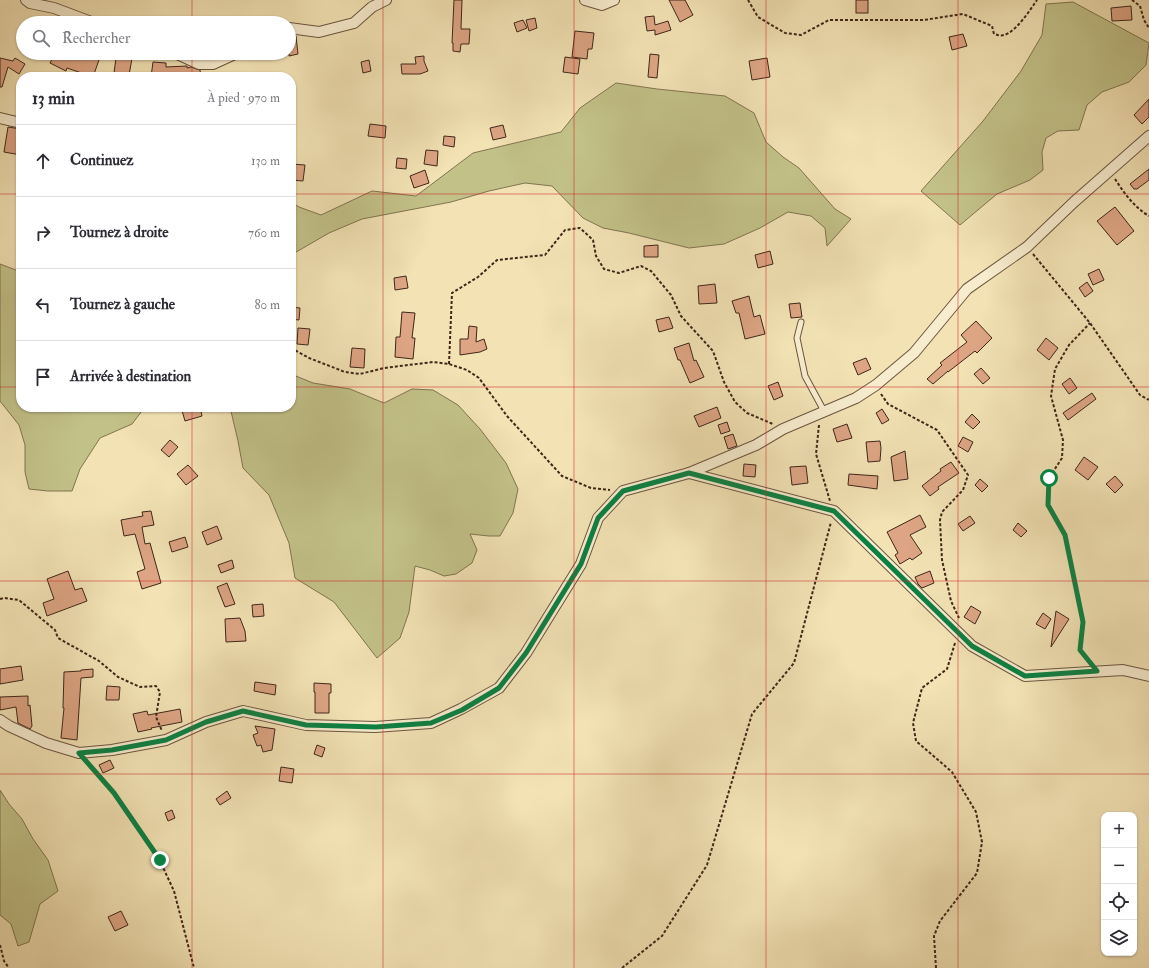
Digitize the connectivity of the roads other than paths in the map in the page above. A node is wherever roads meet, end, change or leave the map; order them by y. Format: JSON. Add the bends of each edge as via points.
{"nodes":[{"id":1,"x":26,"y":0,"type":"edge"},
{"id":2,"x":386,"y":0,"type":"edge"},
{"id":3,"x":585,"y":0,"type":"edge"},
{"id":4,"x":614,"y":0,"type":"edge"},
{"id":5,"x":75,"y":16,"type":"edge"},
{"id":6,"x":296,"y":29,"type":"edge"},
{"id":7,"x":190,"y":60,"type":"edge"},
{"id":8,"x":222,"y":60,"type":"edge"},
{"id":9,"x":0,"y":118,"type":"edge"},
{"id":10,"x":16,"y":122,"type":"edge"},
{"id":11,"x":1149,"y":136,"type":"edge"},
{"id":12,"x":800,"y":322,"type":"dead end"},
{"id":13,"x":824,"y":411,"type":"junction"},
{"id":14,"x":689,"y":473,"type":"junction"},
{"id":15,"x":1149,"y":676,"type":"edge"},
{"id":16,"x":0,"y":720,"type":"edge"}],
"edges":[{"from":1,"to":5,"type":"street"},
{"from":2,"to":6,"type":"street","via":[[372,7],[354,23],[320,32]]},
{"from":3,"to":4,"type":"street","via":[[602,5]]},
{"from":7,"to":8,"type":"street","via":[[199,64],[213,64]]},
{"from":9,"to":10,"type":"street"},
{"from":11,"to":13,"type":"street","via":[[1027,247],[967,289],[914,353],[876,386],[856,398]]},
{"from":12,"to":13,"type":"lane","via":[[797,338],[805,376]]},
{"from":13,"to":14,"type":"street","via":[[756,445]]},
{"from":14,"to":15,"type":"street","via":[[834,511],[972,646],[1025,676],[1123,670]]},
{"from":14,"to":16,"type":"street","via":[[623,491],[598,518],[581,564],[526,653],[499,688],[462,710],[431,723],[376,727],[306,725],[243,711],[206,722],[166,740],[79,753],[46,743]]}]}
